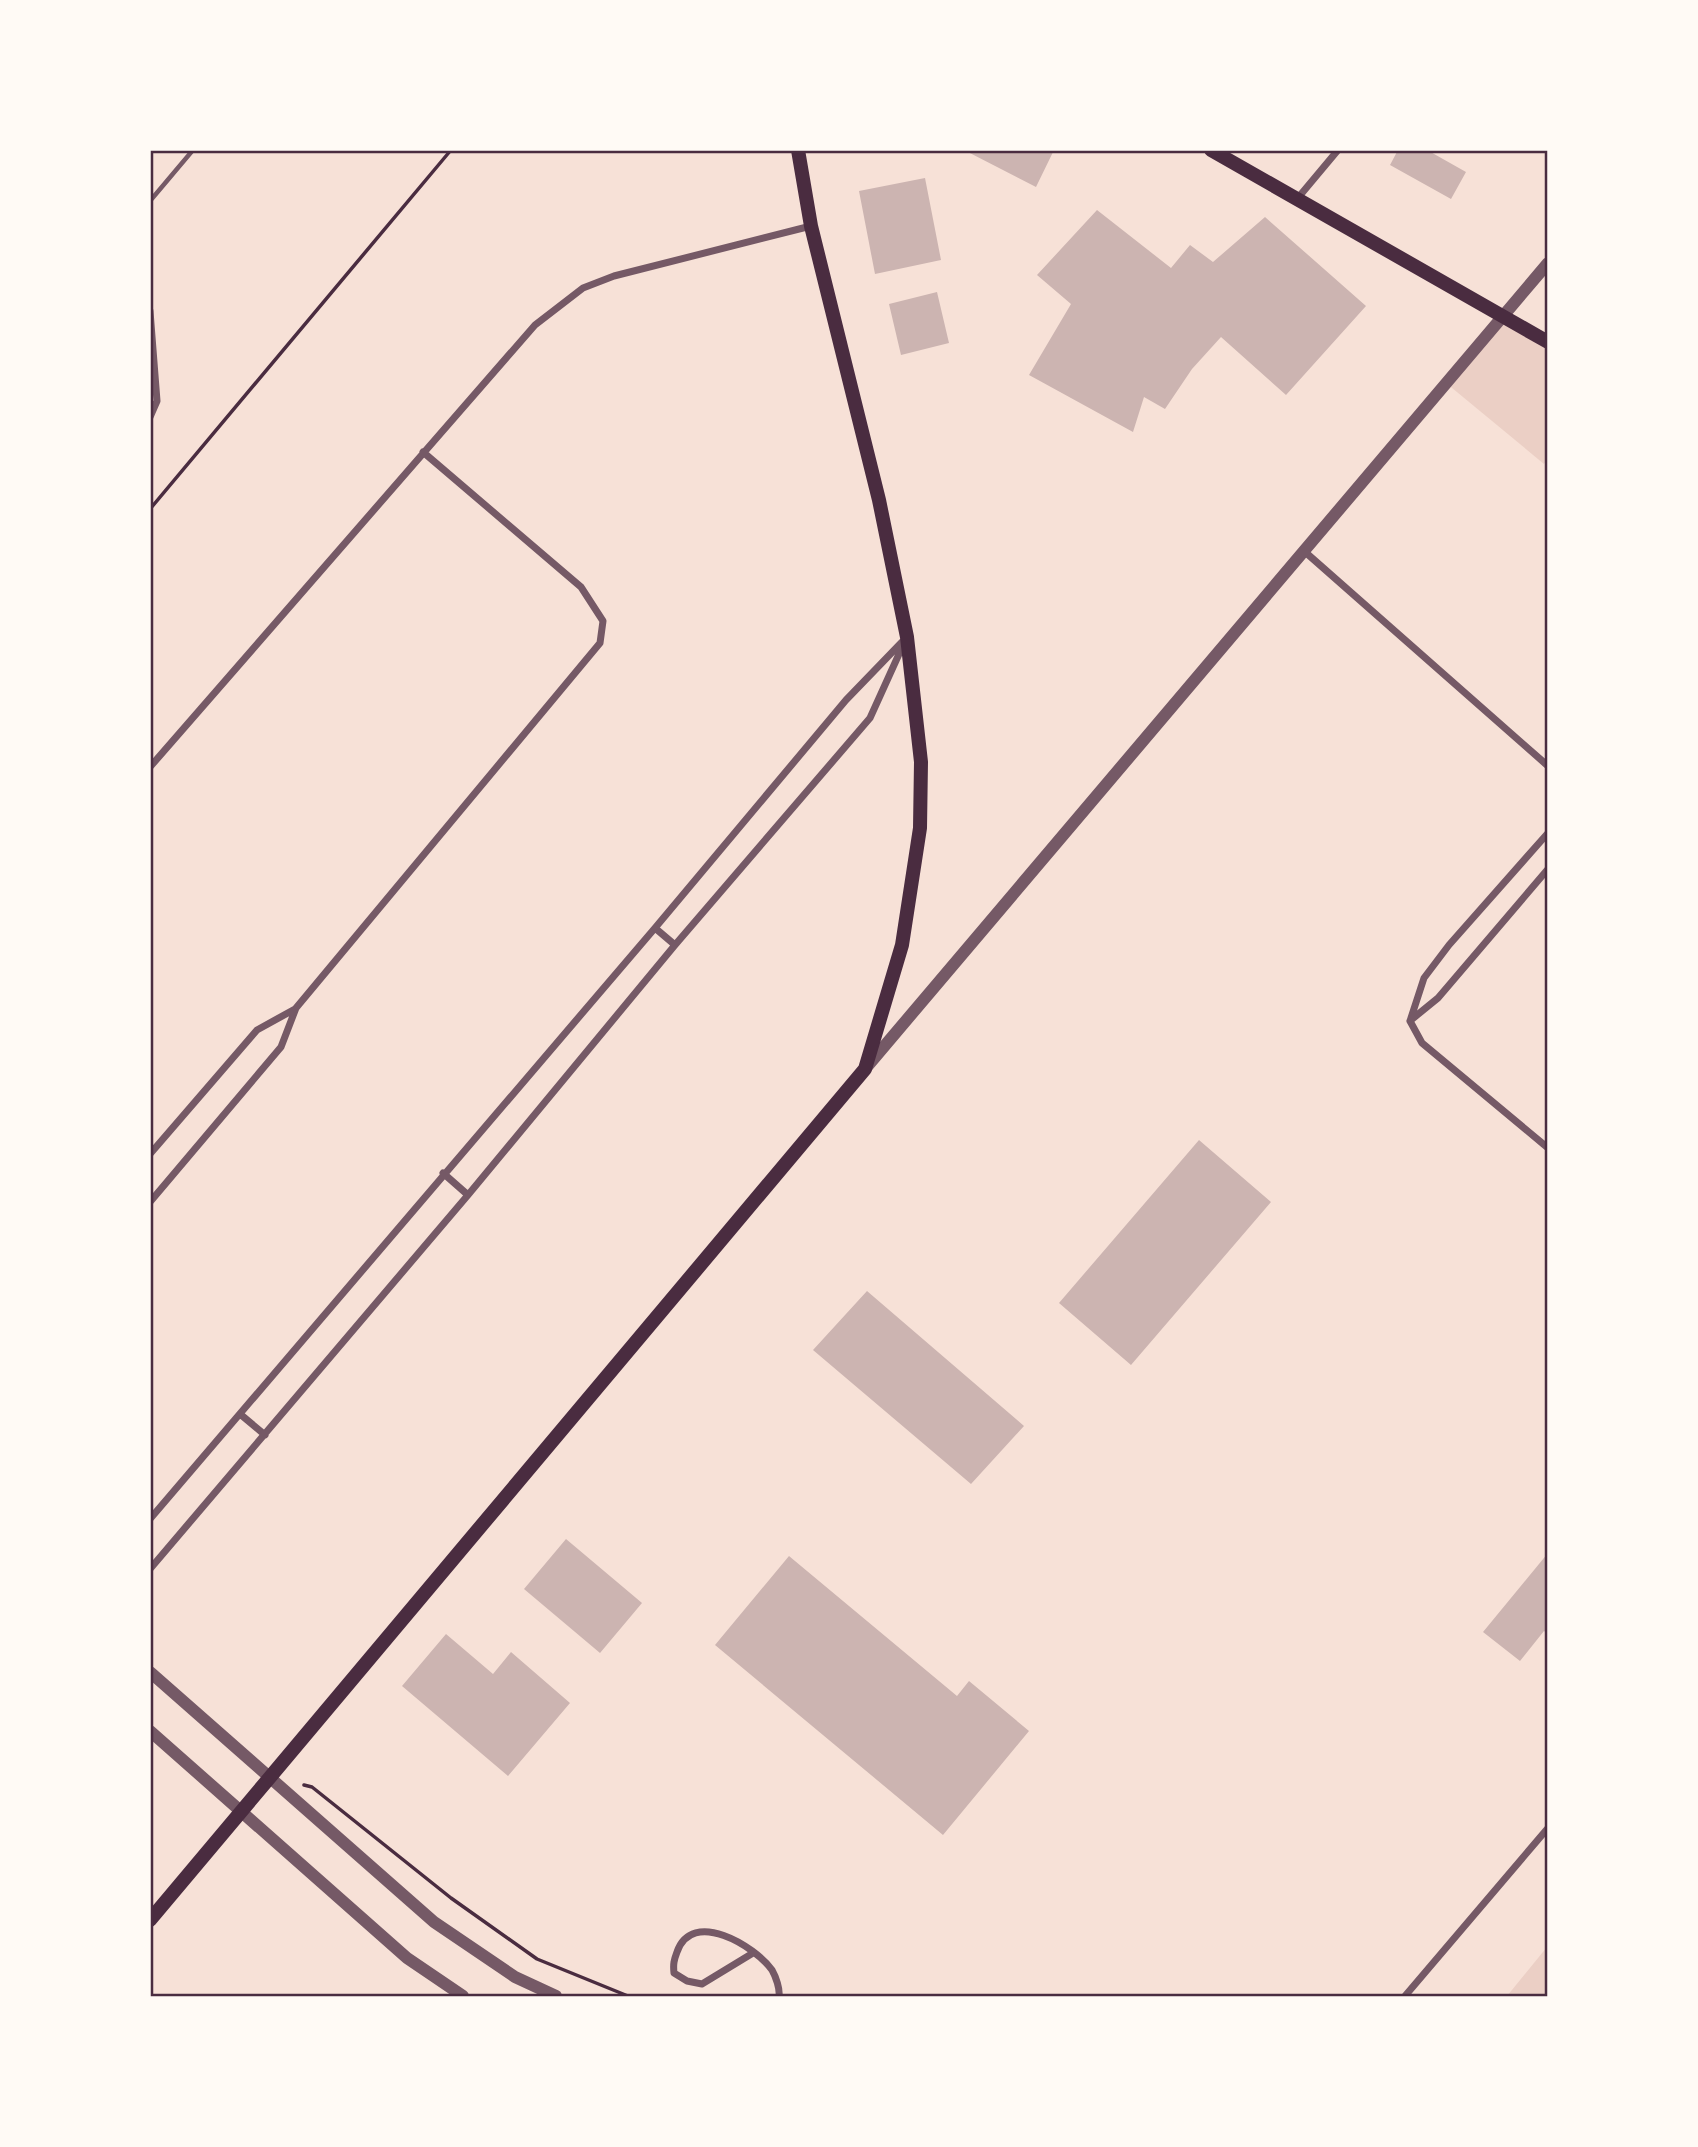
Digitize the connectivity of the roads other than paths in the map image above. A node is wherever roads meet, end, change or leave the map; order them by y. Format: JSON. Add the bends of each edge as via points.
{"nodes":[{"id":1,"x":193,"y":150,"type":"edge"},
{"id":2,"x":798,"y":150,"type":"edge"},
{"id":3,"x":1211,"y":150,"type":"edge"},
{"id":4,"x":1338,"y":150,"type":"edge"},
{"id":5,"x":1297,"y":199,"type":"junction"},
{"id":6,"x":150,"y":201,"type":"edge"},
{"id":7,"x":811,"y":226,"type":"junction"},
{"id":8,"x":1548,"y":263,"type":"edge"},
{"id":9,"x":150,"y":311,"type":"edge"},
{"id":10,"x":1502,"y":317,"type":"junction"},
{"id":11,"x":1548,"y":342,"type":"edge"},
{"id":12,"x":150,"y":417,"type":"edge"},
{"id":13,"x":423,"y":452,"type":"junction"},
{"id":14,"x":1304,"y":551,"type":"junction"},
{"id":15,"x":907,"y":637,"type":"junction"},
{"id":16,"x":1548,"y":766,"type":"edge"},
{"id":17,"x":150,"y":767,"type":"edge"},
{"id":18,"x":1548,"y":833,"type":"edge"},
{"id":19,"x":1548,"y":869,"type":"edge"},
{"id":20,"x":655,"y":928,"type":"junction"},
{"id":21,"x":674,"y":945,"type":"junction"},
{"id":22,"x":296,"y":1008,"type":"junction"},
{"id":23,"x":1410,"y":1021,"type":"junction"},
{"id":24,"x":865,"y":1069,"type":"junction"},
{"id":25,"x":1548,"y":1149,"type":"edge"},
{"id":26,"x":150,"y":1154,"type":"edge"},
{"id":27,"x":443,"y":1173,"type":"junction"},
{"id":28,"x":468,"y":1195,"type":"junction"},
{"id":29,"x":150,"y":1202,"type":"edge"},
{"id":30,"x":240,"y":1414,"type":"junction"},
{"id":31,"x":265,"y":1436,"type":"junction"},
{"id":32,"x":150,"y":1519,"type":"edge"},
{"id":33,"x":150,"y":1569,"type":"edge"},
{"id":34,"x":150,"y":1672,"type":"edge"},
{"id":35,"x":150,"y":1731,"type":"edge"},
{"id":36,"x":271,"y":1777,"type":"junction"},
{"id":37,"x":242,"y":1812,"type":"junction"},
{"id":38,"x":1548,"y":1828,"type":"edge"},
{"id":39,"x":150,"y":1920,"type":"edge"},
{"id":40,"x":753,"y":1953,"type":"junction"},
{"id":41,"x":549,"y":1995,"type":"edge"},
{"id":42,"x":463,"y":1997,"type":"edge"},
{"id":43,"x":779,"y":1997,"type":"edge"},
{"id":44,"x":1405,"y":1997,"type":"edge"}],
"edges":[{"from":1,"to":6,"type":"lane"},
{"from":2,"to":7,"type":"main road"},
{"from":3,"to":5,"type":"main road"},
{"from":4,"to":5,"type":"street"},
{"from":5,"to":10,"type":"main road"},
{"from":7,"to":13,"type":"street","via":[[583,288],[535,325]]},
{"from":7,"to":15,"type":"main road","via":[[879,500]]},
{"from":8,"to":10,"type":"street"},
{"from":9,"to":12,"type":"street","via":[[156,401]]},
{"from":10,"to":11,"type":"main road"},
{"from":10,"to":14,"type":"street"},
{"from":13,"to":17,"type":"street"},
{"from":13,"to":22,"type":"street","via":[[581,587],[603,621],[600,643]]},
{"from":14,"to":16,"type":"street"},
{"from":14,"to":24,"type":"street"},
{"from":15,"to":20,"type":"street","via":[[846,700]]},
{"from":15,"to":21,"type":"street","via":[[870,718]]},
{"from":15,"to":24,"type":"main road","via":[[921,762],[920,828],[902,945]]},
{"from":18,"to":23,"type":"street","via":[[1424,978]]},
{"from":19,"to":23,"type":"street","via":[[1438,998]]},
{"from":20,"to":21,"type":"street"},
{"from":20,"to":27,"type":"street"},
{"from":21,"to":28,"type":"street"},
{"from":22,"to":26,"type":"street","via":[[257,1030]]},
{"from":22,"to":29,"type":"street","via":[[281,1047]]},
{"from":23,"to":25,"type":"street","via":[[1422,1043]]},
{"from":24,"to":36,"type":"main road"},
{"from":27,"to":28,"type":"street"},
{"from":27,"to":30,"type":"street"},
{"from":28,"to":31,"type":"street"},
{"from":30,"to":31,"type":"street"},
{"from":30,"to":32,"type":"street"},
{"from":31,"to":33,"type":"street"},
{"from":34,"to":36,"type":"street"},
{"from":35,"to":37,"type":"street"},
{"from":36,"to":37,"type":"main road"},
{"from":36,"to":41,"type":"street","via":[[434,1922]]},
{"from":37,"to":39,"type":"main road"},
{"from":37,"to":42,"type":"street","via":[[407,1958]]},
{"from":38,"to":44,"type":"street"},
{"from":40,"to":40,"type":"street","via":[[720,1932],[696,1932],[680,1945],[674,1973],[702,1984]]},
{"from":40,"to":43,"type":"street","via":[[772,1971]]}]}
